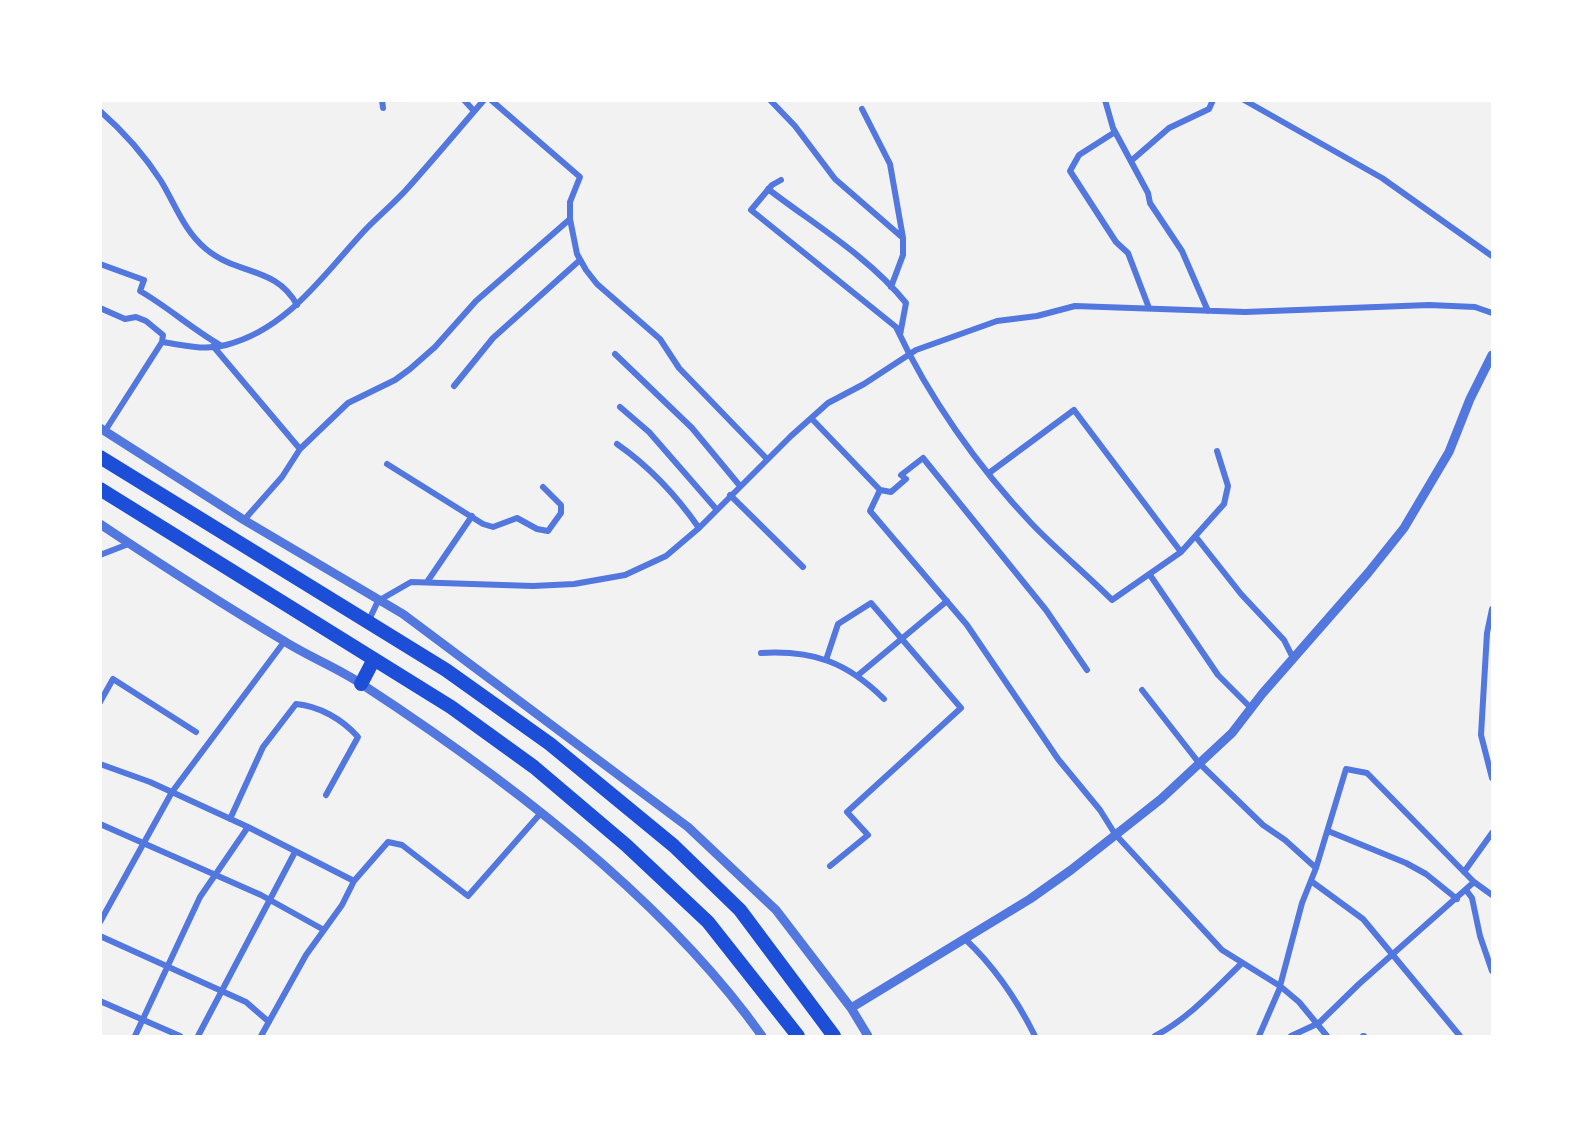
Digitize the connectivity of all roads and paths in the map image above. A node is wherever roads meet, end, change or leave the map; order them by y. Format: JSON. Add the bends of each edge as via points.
{"nodes":[{"id":1,"x":382,"y":100,"type":"edge"},
{"id":2,"x":464,"y":100,"type":"edge"},
{"id":3,"x":484,"y":100,"type":"edge"},
{"id":4,"x":491,"y":100,"type":"edge"},
{"id":5,"x":770,"y":100,"type":"edge"},
{"id":6,"x":1106,"y":100,"type":"edge"},
{"id":7,"x":1214,"y":100,"type":"edge"},
{"id":8,"x":1244,"y":100,"type":"edge"},
{"id":9,"x":383,"y":108,"type":"dead end"},
{"id":10,"x":862,"y":109,"type":"dead end"},
{"id":11,"x":100,"y":111,"type":"edge"},
{"id":12,"x":474,"y":111,"type":"junction"},
{"id":13,"x":1115,"y":132,"type":"junction"},
{"id":14,"x":1131,"y":161,"type":"junction"},
{"id":15,"x":781,"y":180,"type":"dead end"},
{"id":16,"x":768,"y":189,"type":"junction"},
{"id":17,"x":570,"y":219,"type":"junction"},
{"id":18,"x":903,"y":238,"type":"junction"},
{"id":19,"x":1492,"y":256,"type":"edge"},
{"id":20,"x":580,"y":260,"type":"junction"},
{"id":21,"x":100,"y":264,"type":"edge"},
{"id":22,"x":891,"y":287,"type":"junction"},
{"id":23,"x":297,"y":306,"type":"junction"},
{"id":24,"x":100,"y":308,"type":"edge"},
{"id":25,"x":1149,"y":308,"type":"junction"},
{"id":26,"x":1208,"y":310,"type":"junction"},
{"id":27,"x":1492,"y":313,"type":"edge"},
{"id":28,"x":900,"y":335,"type":"junction"},
{"id":29,"x":162,"y":342,"type":"junction"},
{"id":30,"x":217,"y":346,"type":"junction"},
{"id":31,"x":615,"y":354,"type":"dead end"},
{"id":32,"x":909,"y":355,"type":"junction"},
{"id":33,"x":1492,"y":356,"type":"edge"},
{"id":34,"x":453,"y":386,"type":"dead end"},
{"id":35,"x":620,"y":407,"type":"dead end"},
{"id":36,"x":812,"y":418,"type":"junction"},
{"id":37,"x":103,"y":430,"type":"edge"},
{"id":38,"x":617,"y":444,"type":"dead end"},
{"id":39,"x":300,"y":449,"type":"junction"},
{"id":40,"x":1217,"y":452,"type":"dead end"},
{"id":41,"x":100,"y":457,"type":"edge"},
{"id":42,"x":767,"y":459,"type":"junction"},
{"id":43,"x":387,"y":464,"type":"dead end"},
{"id":44,"x":988,"y":472,"type":"junction"},
{"id":45,"x":740,"y":486,"type":"junction"},
{"id":46,"x":543,"y":487,"type":"dead end"},
{"id":47,"x":100,"y":489,"type":"edge"},
{"id":48,"x":880,"y":490,"type":"junction"},
{"id":49,"x":730,"y":495,"type":"junction"},
{"id":50,"x":717,"y":510,"type":"junction"},
{"id":51,"x":472,"y":516,"type":"junction"},
{"id":52,"x":244,"y":520,"type":"junction"},
{"id":53,"x":100,"y":524,"type":"edge"},
{"id":54,"x":699,"y":528,"type":"junction"},
{"id":55,"x":1196,"y":537,"type":"junction"},
{"id":56,"x":131,"y":542,"type":"junction"},
{"id":57,"x":1181,"y":552,"type":"junction"},
{"id":58,"x":100,"y":555,"type":"edge"},
{"id":59,"x":803,"y":567,"type":"dead end"},
{"id":60,"x":1150,"y":575,"type":"junction"},
{"id":61,"x":427,"y":582,"type":"junction"},
{"id":62,"x":378,"y":601,"type":"junction"},
{"id":63,"x":947,"y":601,"type":"junction"},
{"id":64,"x":1492,"y":609,"type":"edge"},
{"id":65,"x":368,"y":622,"type":"junction"},
{"id":66,"x":902,"y":639,"type":"junction"},
{"id":67,"x":284,"y":642,"type":"junction"},
{"id":68,"x":761,"y":653,"type":"dead end"},
{"id":69,"x":1293,"y":658,"type":"junction"},
{"id":70,"x":374,"y":659,"type":"junction"},
{"id":71,"x":826,"y":660,"type":"junction"},
{"id":72,"x":1087,"y":670,"type":"dead end"},
{"id":73,"x":857,"y":676,"type":"junction"},
{"id":74,"x":361,"y":684,"type":"junction"},
{"id":75,"x":1142,"y":690,"type":"dead end"},
{"id":76,"x":884,"y":699,"type":"dead end"},
{"id":77,"x":100,"y":702,"type":"edge"},
{"id":78,"x":1251,"y":708,"type":"junction"},
{"id":79,"x":196,"y":732,"type":"dead end"},
{"id":80,"x":1199,"y":763,"type":"junction"},
{"id":81,"x":100,"y":764,"type":"edge"},
{"id":82,"x":1492,"y":778,"type":"edge"},
{"id":83,"x":172,"y":792,"type":"junction"},
{"id":84,"x":326,"y":795,"type":"dead end"},
{"id":85,"x":540,"y":814,"type":"junction"},
{"id":86,"x":230,"y":819,"type":"junction"},
{"id":87,"x":100,"y":824,"type":"edge"},
{"id":88,"x":248,"y":826,"type":"junction"},
{"id":89,"x":1328,"y":831,"type":"junction"},
{"id":90,"x":1492,"y":833,"type":"edge"},
{"id":91,"x":1115,"y":834,"type":"junction"},
{"id":92,"x":142,"y":843,"type":"junction"},
{"id":93,"x":294,"y":852,"type":"junction"},
{"id":94,"x":830,"y":866,"type":"dead end"},
{"id":95,"x":1316,"y":868,"type":"junction"},
{"id":96,"x":1464,"y":872,"type":"junction"},
{"id":97,"x":216,"y":875,"type":"junction"},
{"id":98,"x":354,"y":881,"type":"junction"},
{"id":99,"x":1311,"y":881,"type":"junction"},
{"id":100,"x":1474,"y":882,"type":"junction"},
{"id":101,"x":1467,"y":890,"type":"junction"},
{"id":102,"x":1492,"y":895,"type":"edge"},
{"id":103,"x":1457,"y":899,"type":"junction"},
{"id":104,"x":272,"y":901,"type":"junction"},
{"id":105,"x":100,"y":922,"type":"edge"},
{"id":106,"x":324,"y":930,"type":"junction"},
{"id":107,"x":100,"y":936,"type":"edge"},
{"id":108,"x":965,"y":939,"type":"junction"},
{"id":109,"x":1393,"y":956,"type":"junction"},
{"id":110,"x":1241,"y":964,"type":"junction"},
{"id":111,"x":168,"y":967,"type":"junction"},
{"id":112,"x":1492,"y":971,"type":"edge"},
{"id":113,"x":1280,"y":986,"type":"junction"},
{"id":114,"x":223,"y":990,"type":"junction"},
{"id":115,"x":100,"y":1001,"type":"edge"},
{"id":116,"x":851,"y":1008,"type":"junction"},
{"id":117,"x":144,"y":1020,"type":"junction"},
{"id":118,"x":269,"y":1022,"type":"junction"},
{"id":119,"x":1316,"y":1025,"type":"junction"},
{"id":120,"x":135,"y":1036,"type":"edge"},
{"id":121,"x":180,"y":1036,"type":"edge"},
{"id":122,"x":198,"y":1036,"type":"edge"},
{"id":123,"x":261,"y":1036,"type":"edge"},
{"id":124,"x":762,"y":1036,"type":"edge"},
{"id":125,"x":798,"y":1036,"type":"edge"},
{"id":126,"x":834,"y":1036,"type":"edge"},
{"id":127,"x":868,"y":1036,"type":"edge"},
{"id":128,"x":1035,"y":1036,"type":"edge"},
{"id":129,"x":1155,"y":1036,"type":"edge"},
{"id":130,"x":1259,"y":1036,"type":"edge"},
{"id":131,"x":1291,"y":1036,"type":"edge"},
{"id":132,"x":1327,"y":1036,"type":"edge"},
{"id":133,"x":1460,"y":1036,"type":"edge"}],
"edges":[{"from":1,"to":9,"type":"street"},
{"from":2,"to":12,"type":"street"},
{"from":3,"to":12,"type":"street"},
{"from":4,"to":17,"type":"street","via":[[580,177],[570,202]]},
{"from":5,"to":18,"type":"street","via":[[835,178]]},
{"from":6,"to":13,"type":"street"},
{"from":7,"to":14,"type":"street","via":[[1209,109],[1169,128]]},
{"from":8,"to":19,"type":"street","via":[[1382,178]]},
{"from":10,"to":18,"type":"street","via":[[890,164]]},
{"from":11,"to":23,"type":"street","via":[[125,132],[143,155],[186,227],[205,248],[241,270],[276,280],[289,291]]},
{"from":12,"to":23,"type":"street"},
{"from":13,"to":14,"type":"street"},
{"from":13,"to":25,"type":"street","via":[[1079,155],[1070,171],[1116,242],[1128,253]]},
{"from":14,"to":26,"type":"street","via":[[1150,203],[1182,251]]},
{"from":15,"to":16,"type":"street"},
{"from":16,"to":22,"type":"street","via":[[832,235]]},
{"from":16,"to":28,"type":"street","via":[[751,210],[896,327]]},
{"from":17,"to":20,"type":"street"},
{"from":17,"to":39,"type":"street","via":[[476,301],[410,369],[348,403]]},
{"from":18,"to":22,"type":"street","via":[[903,255]]},
{"from":20,"to":34,"type":"street","via":[[493,338]]},
{"from":20,"to":42,"type":"street","via":[[597,284],[660,339],[679,368]]},
{"from":21,"to":30,"type":"street","via":[[144,280],[140,291],[167,306]]},
{"from":22,"to":28,"type":"street","via":[[906,303]]},
{"from":23,"to":30,"type":"street","via":[[260,329]]},
{"from":24,"to":29,"type":"street","via":[[125,319],[136,317],[146,321],[163,334]]},
{"from":25,"to":26,"type":"street"},
{"from":25,"to":32,"type":"street","via":[[1075,306],[997,321]]},
{"from":26,"to":27,"type":"street","via":[[1429,305],[1475,307]]},
{"from":28,"to":32,"type":"street"},
{"from":29,"to":30,"type":"street","via":[[197,348]]},
{"from":29,"to":37,"type":"street"},
{"from":30,"to":39,"type":"street"},
{"from":31,"to":45,"type":"street","via":[[692,428]]},
{"from":32,"to":36,"type":"street","via":[[828,403]]},
{"from":32,"to":44,"type":"street"},
{"from":33,"to":69,"type":"street","via":[[1449,452],[1404,528]]},
{"from":35,"to":50,"type":"street","via":[[649,432]]},
{"from":36,"to":42,"type":"street"},
{"from":36,"to":48,"type":"street"},
{"from":37,"to":52,"type":"street"},
{"from":38,"to":54,"type":"street","via":[[662,482]]},
{"from":39,"to":52,"type":"street","via":[[282,477]]},
{"from":40,"to":55,"type":"street","via":[[1228,486],[1224,504]]},
{"from":41,"to":65,"type":"highway"},
{"from":42,"to":45,"type":"street"},
{"from":43,"to":51,"type":"street"},
{"from":44,"to":57,"type":"street","via":[[1074,410]]},
{"from":44,"to":60,"type":"street","via":[[1032,524],[1112,600]]},
{"from":45,"to":49,"type":"street"},
{"from":46,"to":51,"type":"street","via":[[561,505],[561,513],[548,531],[537,530],[517,518],[493,527]]},
{"from":47,"to":70,"type":"highway"},
{"from":48,"to":63,"type":"street","via":[[870,511]]},
{"from":48,"to":72,"type":"street","via":[[891,492],[906,479],[901,476],[923,458],[1046,610]]},
{"from":49,"to":50,"type":"street"},
{"from":49,"to":59,"type":"street"},
{"from":50,"to":54,"type":"street"},
{"from":51,"to":61,"type":"street"},
{"from":52,"to":62,"type":"street"},
{"from":53,"to":56,"type":"street"},
{"from":54,"to":61,"type":"street","via":[[666,556],[625,575],[533,586]]},
{"from":55,"to":57,"type":"street"},
{"from":55,"to":69,"type":"street","via":[[1284,640]]},
{"from":56,"to":58,"type":"street"},
{"from":56,"to":67,"type":"street"},
{"from":57,"to":60,"type":"street"},
{"from":60,"to":78,"type":"street","via":[[1218,675]]},
{"from":61,"to":62,"type":"street","via":[[411,582]]},
{"from":62,"to":65,"type":"street"},
{"from":62,"to":116,"type":"street","via":[[403,614],[688,827],[776,910]]},
{"from":63,"to":66,"type":"street"},
{"from":63,"to":91,"type":"street"},
{"from":64,"to":82,"type":"street","via":[[1481,735]]},
{"from":65,"to":126,"type":"highway","via":[[446,670],[550,744],[674,846],[740,910]]},
{"from":66,"to":71,"type":"street","via":[[871,603],[838,624]]},
{"from":66,"to":73,"type":"street"},
{"from":66,"to":94,"type":"street","via":[[961,708],[847,812],[868,835]]},
{"from":67,"to":74,"type":"street"},
{"from":67,"to":83,"type":"street"},
{"from":68,"to":71,"type":"street","via":[[807,653]]},
{"from":69,"to":78,"type":"street"},
{"from":70,"to":74,"type":"highway"},
{"from":70,"to":125,"type":"highway","via":[[451,707],[534,767],[626,845],[708,922]]},
{"from":71,"to":73,"type":"street"},
{"from":73,"to":76,"type":"street"},
{"from":74,"to":85,"type":"street","via":[[496,777]]},
{"from":75,"to":80,"type":"street"},
{"from":77,"to":79,"type":"street","via":[[113,679]]},
{"from":78,"to":80,"type":"street","via":[[1232,733]]},
{"from":80,"to":91,"type":"street"},
{"from":80,"to":95,"type":"street","via":[[1263,825]]},
{"from":81,"to":83,"type":"street"},
{"from":83,"to":86,"type":"street"},
{"from":83,"to":92,"type":"street"},
{"from":84,"to":86,"type":"street","via":[[358,737],[315,706],[296,704],[263,747]]},
{"from":85,"to":98,"type":"street","via":[[468,896],[402,845],[388,842]]},
{"from":85,"to":124,"type":"street","via":[[607,869],[684,941]]},
{"from":86,"to":88,"type":"street"},
{"from":87,"to":92,"type":"street"},
{"from":88,"to":93,"type":"street"},
{"from":88,"to":97,"type":"street"},
{"from":89,"to":95,"type":"street"},
{"from":89,"to":96,"type":"street","via":[[1346,769],[1367,773]]},
{"from":89,"to":103,"type":"street","via":[[1406,863]]},
{"from":90,"to":96,"type":"street"},
{"from":91,"to":108,"type":"street","via":[[1030,899]]},
{"from":91,"to":110,"type":"street","via":[[1182,910]]},
{"from":92,"to":97,"type":"street"},
{"from":92,"to":105,"type":"street"},
{"from":93,"to":98,"type":"street"},
{"from":93,"to":104,"type":"street"},
{"from":95,"to":99,"type":"street"},
{"from":96,"to":100,"type":"street"},
{"from":97,"to":104,"type":"street"},
{"from":97,"to":111,"type":"street","via":[[200,897]]},
{"from":98,"to":106,"type":"street"},
{"from":99,"to":109,"type":"street","via":[[1363,919]]},
{"from":99,"to":113,"type":"street"},
{"from":100,"to":101,"type":"street"},
{"from":100,"to":102,"type":"street"},
{"from":101,"to":103,"type":"street"},
{"from":101,"to":112,"type":"street"},
{"from":103,"to":109,"type":"street"},
{"from":104,"to":106,"type":"street"},
{"from":104,"to":114,"type":"street"},
{"from":106,"to":118,"type":"street"},
{"from":107,"to":111,"type":"street"},
{"from":108,"to":116,"type":"street"},
{"from":108,"to":128,"type":"street","via":[[1010,991]]},
{"from":109,"to":119,"type":"street"},
{"from":109,"to":133,"type":"street"},
{"from":110,"to":113,"type":"street"},
{"from":110,"to":129,"type":"street","via":[[1205,1000]]},
{"from":111,"to":114,"type":"street"},
{"from":111,"to":117,"type":"street"},
{"from":113,"to":119,"type":"street","via":[[1305,1008]]},
{"from":113,"to":130,"type":"street"},
{"from":114,"to":118,"type":"street","via":[[246,1002]]},
{"from":114,"to":122,"type":"street"},
{"from":115,"to":117,"type":"street"},
{"from":116,"to":127,"type":"street"},
{"from":117,"to":120,"type":"street"},
{"from":117,"to":121,"type":"street"},
{"from":118,"to":123,"type":"street"},
{"from":119,"to":131,"type":"street"},
{"from":119,"to":132,"type":"street"}]}
